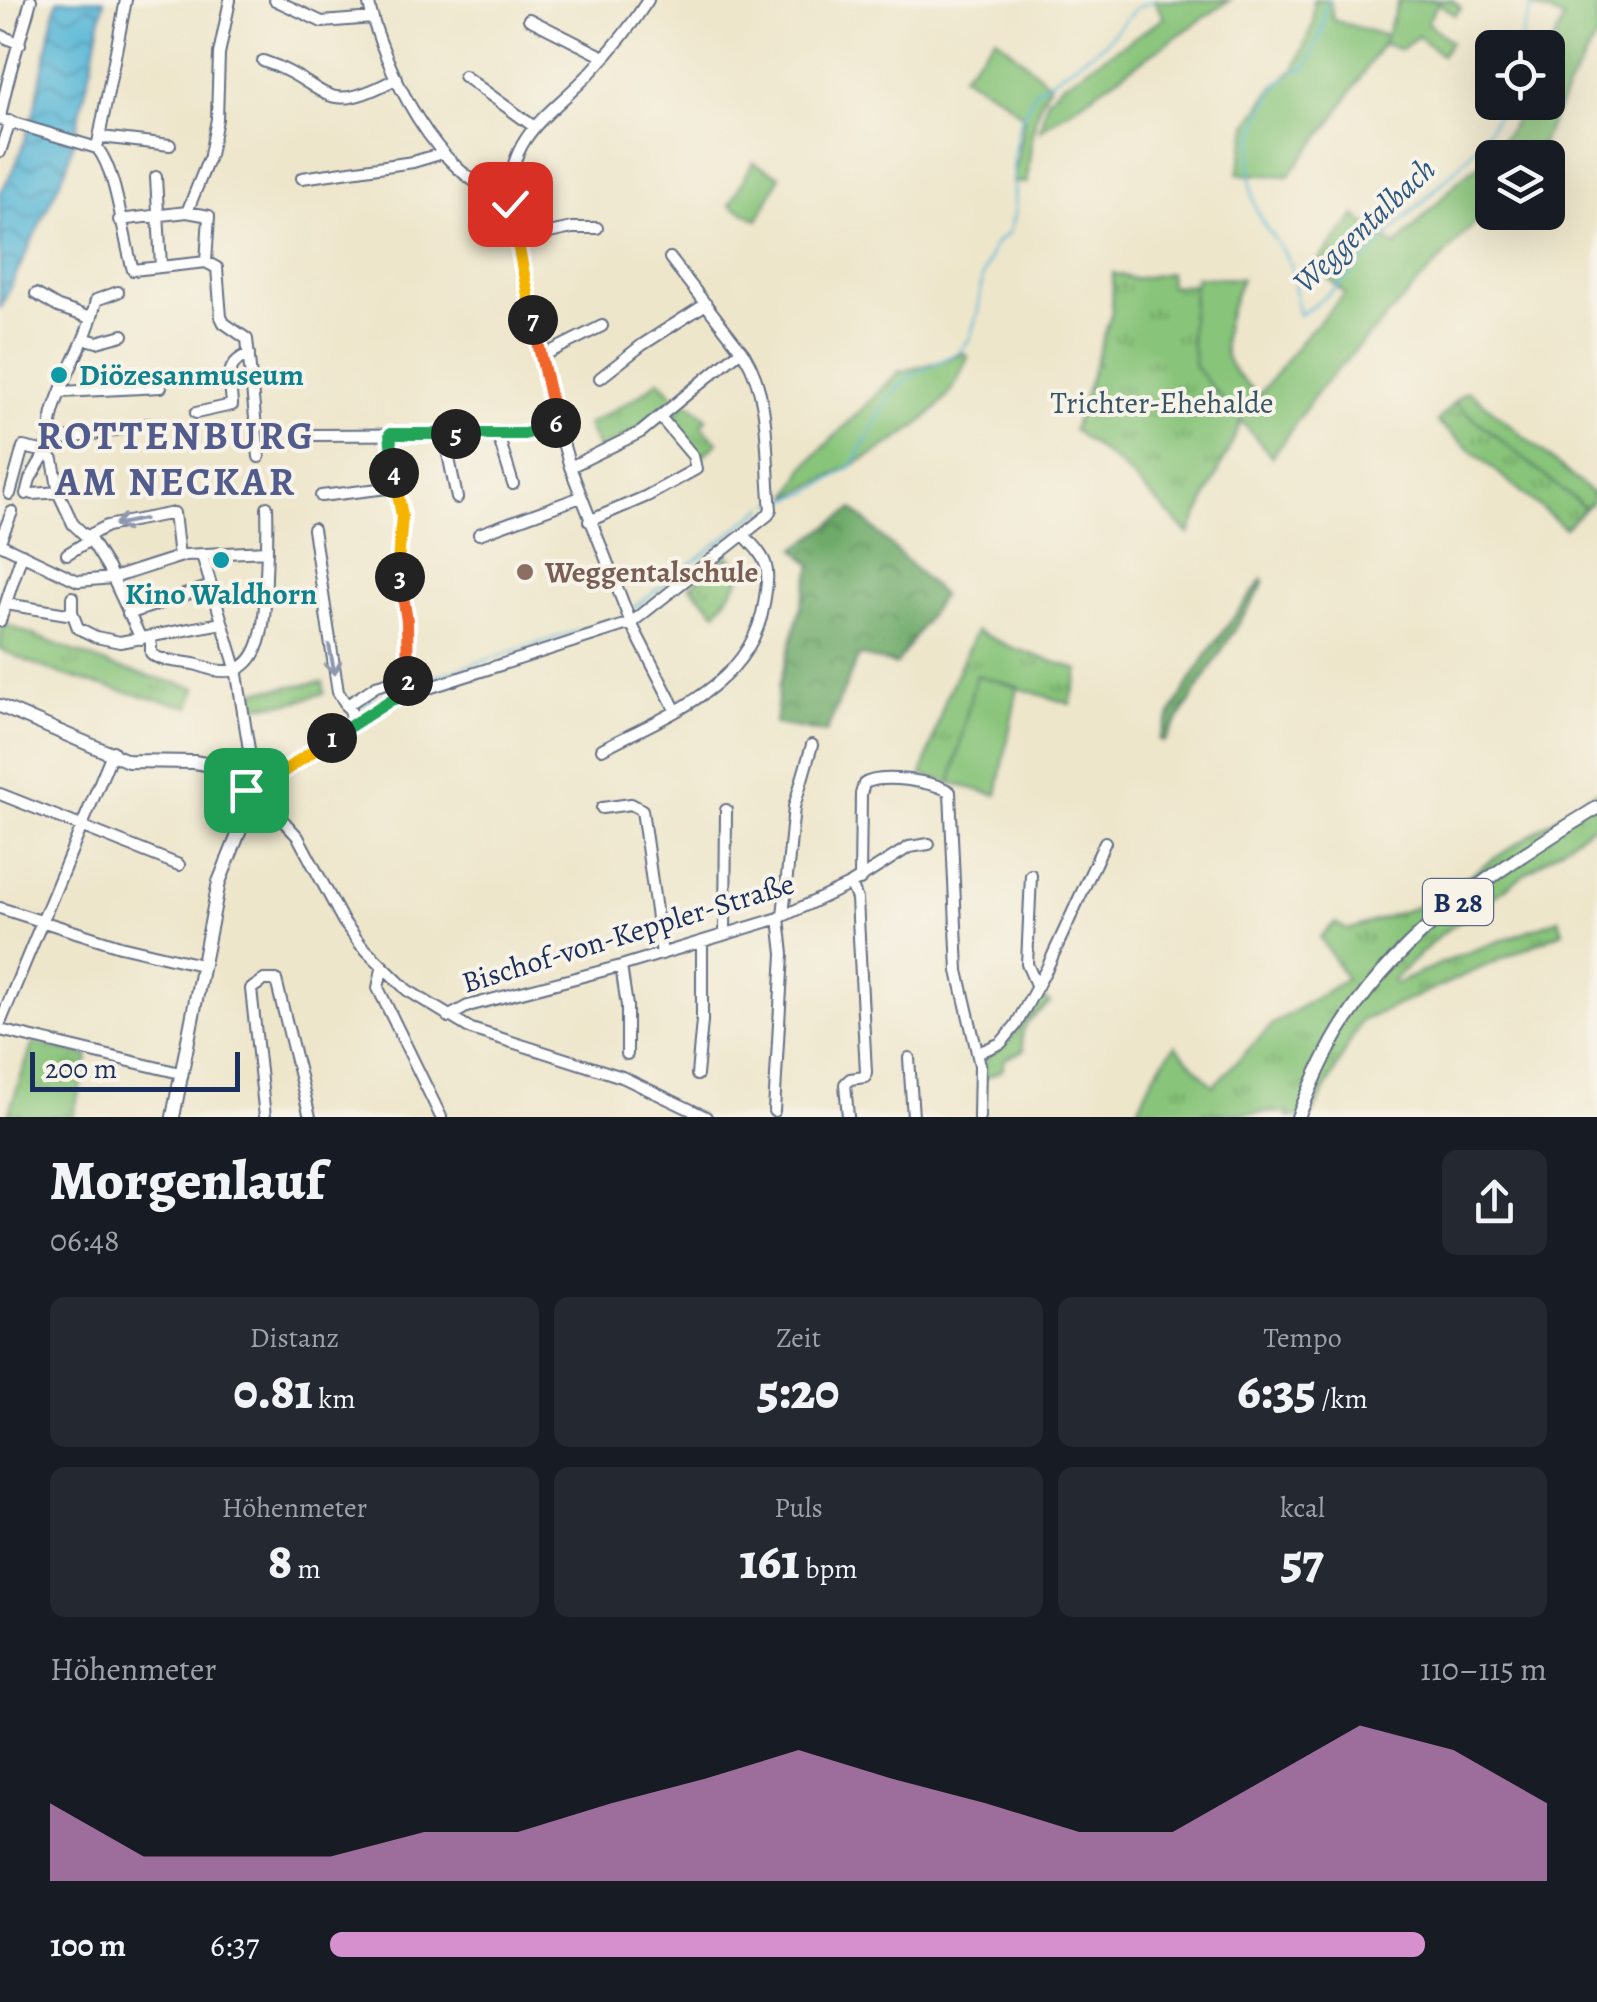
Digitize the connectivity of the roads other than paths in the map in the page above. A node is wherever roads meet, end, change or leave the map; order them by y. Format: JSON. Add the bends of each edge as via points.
{"nodes":[{"id":1,"x":31,"y":0,"type":"edge"},
{"id":2,"x":126,"y":0,"type":"edge"},
{"id":3,"x":230,"y":0,"type":"edge"},
{"id":4,"x":275,"y":0,"type":"edge"},
{"id":5,"x":368,"y":0,"type":"edge"},
{"id":6,"x":648,"y":0,"type":"edge"},
{"id":7,"x":373,"y":18,"type":"junction"},
{"id":8,"x":529,"y":19,"type":"dead end"},
{"id":9,"x":0,"y":35,"type":"edge"},
{"id":10,"x":20,"y":44,"type":"junction"},
{"id":11,"x":604,"y":58,"type":"junction"},
{"id":12,"x":263,"y":62,"type":"dead end"},
{"id":13,"x":464,"y":76,"type":"dead end"},
{"id":14,"x":397,"y":78,"type":"junction"},
{"id":15,"x":2,"y":89,"type":"edge"},
{"id":16,"x":3,"y":120,"type":"edge"},
{"id":17,"x":534,"y":126,"type":"junction"},
{"id":18,"x":99,"y":143,"type":"junction"},
{"id":19,"x":170,"y":145,"type":"dead end"},
{"id":20,"x":0,"y":152,"type":"edge"},
{"id":21,"x":443,"y":153,"type":"junction"},
{"id":22,"x":156,"y":177,"type":"dead end"},
{"id":23,"x":302,"y":178,"type":"dead end"},
{"id":24,"x":509,"y":196,"type":"junction"},
{"id":25,"x":188,"y":212,"type":"junction"},
{"id":26,"x":157,"y":214,"type":"junction"},
{"id":27,"x":119,"y":220,"type":"junction"},
{"id":28,"x":597,"y":228,"type":"dead end"},
{"id":29,"x":517,"y":240,"type":"junction"},
{"id":30,"x":670,"y":258,"type":"dead end"},
{"id":31,"x":210,"y":263,"type":"junction"},
{"id":32,"x":161,"y":266,"type":"junction"},
{"id":33,"x":118,"y":292,"type":"dead end"},
{"id":34,"x":36,"y":294,"type":"dead end"},
{"id":35,"x":706,"y":304,"type":"junction"},
{"id":36,"x":92,"y":316,"type":"junction"},
{"id":37,"x":602,"y":326,"type":"dead end"},
{"id":38,"x":123,"y":335,"type":"dead end"},
{"id":39,"x":86,"y":338,"type":"junction"},
{"id":40,"x":741,"y":350,"type":"junction"},
{"id":41,"x":249,"y":354,"type":"junction"},
{"id":42,"x":540,"y":357,"type":"junction"},
{"id":43,"x":600,"y":378,"type":"dead end"},
{"id":44,"x":162,"y":386,"type":"dead end"},
{"id":45,"x":61,"y":392,"type":"junction"},
{"id":46,"x":196,"y":412,"type":"dead end"},
{"id":47,"x":661,"y":418,"type":"junction"},
{"id":48,"x":148,"y":424,"type":"dead end"},
{"id":49,"x":557,"y":426,"type":"junction"},
{"id":50,"x":390,"y":434,"type":"junction"},
{"id":51,"x":444,"y":434,"type":"junction"},
{"id":52,"x":309,"y":435,"type":"dead end"},
{"id":53,"x":498,"y":435,"type":"junction"},
{"id":54,"x":47,"y":447,"type":"junction"},
{"id":55,"x":260,"y":457,"type":"dead end"},
{"id":56,"x":570,"y":467,"type":"junction"},
{"id":57,"x":513,"y":484,"type":"dead end"},
{"id":58,"x":396,"y":486,"type":"junction"},
{"id":59,"x":58,"y":492,"type":"junction"},
{"id":60,"x":10,"y":494,"type":"dead end"},
{"id":61,"x":321,"y":496,"type":"dead end"},
{"id":62,"x":581,"y":497,"type":"junction"},
{"id":63,"x":457,"y":498,"type":"dead end"},
{"id":64,"x":267,"y":507,"type":"dead end"},
{"id":65,"x":12,"y":512,"type":"dead end"},
{"id":66,"x":589,"y":521,"type":"junction"},
{"id":67,"x":313,"y":529,"type":"dead end"},
{"id":68,"x":478,"y":534,"type":"dead end"},
{"id":69,"x":744,"y":535,"type":"junction"},
{"id":70,"x":88,"y":538,"type":"junction"},
{"id":71,"x":0,"y":542,"type":"edge"},
{"id":72,"x":267,"y":551,"type":"junction"},
{"id":73,"x":22,"y":554,"type":"junction"},
{"id":74,"x":67,"y":554,"type":"dead end"},
{"id":75,"x":208,"y":554,"type":"junction"},
{"id":76,"x":179,"y":557,"type":"junction"},
{"id":77,"x":113,"y":578,"type":"junction"},
{"id":78,"x":5,"y":583,"type":"edge"},
{"id":79,"x":211,"y":586,"type":"junction"},
{"id":80,"x":74,"y":590,"type":"junction"},
{"id":81,"x":6,"y":604,"type":"junction"},
{"id":82,"x":72,"y":612,"type":"junction"},
{"id":83,"x":128,"y":614,"type":"junction"},
{"id":84,"x":0,"y":620,"type":"edge"},
{"id":85,"x":222,"y":623,"type":"junction"},
{"id":86,"x":630,"y":623,"type":"junction"},
{"id":87,"x":146,"y":639,"type":"junction"},
{"id":88,"x":236,"y":668,"type":"junction"},
{"id":89,"x":409,"y":685,"type":"junction"},
{"id":90,"x":0,"y":706,"type":"edge"},
{"id":91,"x":346,"y":706,"type":"junction"},
{"id":92,"x":676,"y":711,"type":"junction"},
{"id":93,"x":352,"y":723,"type":"junction"},
{"id":94,"x":812,"y":745,"type":"dead end"},
{"id":95,"x":602,"y":749,"type":"dead end"},
{"id":96,"x":111,"y":752,"type":"junction"},
{"id":97,"x":252,"y":776,"type":"junction"},
{"id":98,"x":0,"y":794,"type":"edge"},
{"id":99,"x":602,"y":808,"type":"dead end"},
{"id":100,"x":1597,"y":808,"type":"edge"},
{"id":101,"x":726,"y":810,"type":"dead end"},
{"id":102,"x":80,"y":826,"type":"junction"},
{"id":103,"x":1105,"y":842,"type":"dead end"},
{"id":104,"x":929,"y":844,"type":"dead end"},
{"id":105,"x":179,"y":865,"type":"dead end"},
{"id":106,"x":1031,"y":874,"type":"dead end"},
{"id":107,"x":856,"y":882,"type":"junction"},
{"id":108,"x":0,"y":908,"type":"edge"},
{"id":109,"x":781,"y":917,"type":"junction"},
{"id":110,"x":43,"y":920,"type":"junction"},
{"id":111,"x":725,"y":933,"type":"junction"},
{"id":112,"x":702,"y":942,"type":"junction"},
{"id":113,"x":662,"y":954,"type":"junction"},
{"id":114,"x":201,"y":965,"type":"junction"},
{"id":115,"x":622,"y":966,"type":"junction"},
{"id":116,"x":382,"y":969,"type":"junction"},
{"id":117,"x":1037,"y":986,"type":"junction"},
{"id":118,"x":448,"y":1018,"type":"junction"},
{"id":119,"x":0,"y":1026,"type":"edge"},
{"id":120,"x":978,"y":1053,"type":"junction"},
{"id":121,"x":626,"y":1054,"type":"dead end"},
{"id":122,"x":909,"y":1058,"type":"dead end"},
{"id":123,"x":180,"y":1073,"type":"junction"},
{"id":124,"x":697,"y":1075,"type":"dead end"},
{"id":125,"x":774,"y":1111,"type":"dead end"},
{"id":126,"x":173,"y":1117,"type":"edge"},
{"id":127,"x":264,"y":1117,"type":"edge"},
{"id":128,"x":310,"y":1117,"type":"edge"},
{"id":129,"x":441,"y":1117,"type":"edge"},
{"id":130,"x":706,"y":1117,"type":"edge"},
{"id":131,"x":848,"y":1117,"type":"edge"},
{"id":132,"x":913,"y":1117,"type":"edge"},
{"id":133,"x":979,"y":1117,"type":"edge"},
{"id":134,"x":1298,"y":1117,"type":"edge"}],
"edges":[{"from":1,"to":10,"type":"street"},
{"from":2,"to":18,"type":"street"},
{"from":3,"to":25,"type":"street","via":[[219,54],[218,119]]},
{"from":4,"to":7,"type":"street","via":[[319,22]]},
{"from":5,"to":7,"type":"street"},
{"from":6,"to":11,"type":"street"},
{"from":7,"to":14,"type":"street"},
{"from":8,"to":11,"type":"street"},
{"from":9,"to":10,"type":"street"},
{"from":10,"to":15,"type":"street"},
{"from":11,"to":17,"type":"street"},
{"from":12,"to":14,"type":"street","via":[[336,99],[366,94]]},
{"from":13,"to":17,"type":"street"},
{"from":14,"to":21,"type":"street"},
{"from":15,"to":16,"type":"street"},
{"from":16,"to":18,"type":"street"},
{"from":16,"to":20,"type":"street"},
{"from":17,"to":24,"type":"street","via":[[512,166]]},
{"from":18,"to":19,"type":"street"},
{"from":18,"to":27,"type":"street"},
{"from":21,"to":23,"type":"street"},
{"from":21,"to":24,"type":"street","via":[[477,182]]},
{"from":22,"to":26,"type":"street"},
{"from":24,"to":29,"type":"street"},
{"from":25,"to":26,"type":"street"},
{"from":25,"to":31,"type":"street","via":[[209,216]]},
{"from":26,"to":27,"type":"street"},
{"from":26,"to":32,"type":"street"},
{"from":27,"to":32,"type":"street","via":[[133,270]]},
{"from":28,"to":29,"type":"street"},
{"from":29,"to":42,"type":"street"},
{"from":30,"to":35,"type":"street"},
{"from":31,"to":32,"type":"street"},
{"from":31,"to":41,"type":"street","via":[[218,273],[221,317],[247,339]]},
{"from":33,"to":36,"type":"street","via":[[96,300]]},
{"from":34,"to":36,"type":"street"},
{"from":35,"to":40,"type":"street"},
{"from":35,"to":43,"type":"street"},
{"from":36,"to":39,"type":"street"},
{"from":37,"to":42,"type":"street"},
{"from":38,"to":39,"type":"street"},
{"from":39,"to":45,"type":"street"},
{"from":40,"to":47,"type":"street"},
{"from":40,"to":69,"type":"street","via":[[760,396],[770,502],[768,515]]},
{"from":41,"to":46,"type":"street","via":[[230,368],[232,405]]},
{"from":41,"to":55,"type":"street"},
{"from":42,"to":49,"type":"street"},
{"from":44,"to":45,"type":"street"},
{"from":45,"to":54,"type":"street"},
{"from":47,"to":56,"type":"street"},
{"from":47,"to":66,"type":"street","via":[[696,469]]},
{"from":48,"to":54,"type":"street"},
{"from":49,"to":53,"type":"street"},
{"from":49,"to":56,"type":"street"},
{"from":50,"to":51,"type":"street"},
{"from":50,"to":52,"type":"street"},
{"from":50,"to":58,"type":"street"},
{"from":51,"to":53,"type":"street"},
{"from":51,"to":63,"type":"street"},
{"from":53,"to":57,"type":"street"},
{"from":54,"to":59,"type":"street"},
{"from":54,"to":59,"type":"street","via":[[30,479],[30,494]]},
{"from":54,"to":60,"type":"street","via":[[23,447]]},
{"from":56,"to":62,"type":"street"},
{"from":58,"to":61,"type":"street"},
{"from":58,"to":89,"type":"street"},
{"from":59,"to":70,"type":"street","via":[[70,520]]},
{"from":62,"to":66,"type":"street"},
{"from":62,"to":68,"type":"street"},
{"from":64,"to":72,"type":"street"},
{"from":65,"to":71,"type":"street"},
{"from":66,"to":86,"type":"street"},
{"from":67,"to":91,"type":"street","one_way":true,"via":[[339,698]]},
{"from":69,"to":86,"type":"street"},
{"from":69,"to":92,"type":"street","via":[[769,567],[759,625],[723,680]]},
{"from":70,"to":74,"type":"street"},
{"from":76,"to":70,"type":"street","one_way":true,"via":[[174,512],[108,526]]},
{"from":70,"to":77,"type":"street"},
{"from":71,"to":73,"type":"street"},
{"from":72,"to":75,"type":"street"},
{"from":72,"to":88,"type":"street","via":[[264,632],[251,658]]},
{"from":73,"to":78,"type":"street"},
{"from":73,"to":80,"type":"street"},
{"from":75,"to":76,"type":"street"},
{"from":75,"to":79,"type":"street"},
{"from":76,"to":77,"type":"street"},
{"from":77,"to":80,"type":"street"},
{"from":77,"to":83,"type":"street"},
{"from":78,"to":81,"type":"street"},
{"from":79,"to":83,"type":"street"},
{"from":79,"to":85,"type":"street"},
{"from":80,"to":82,"type":"street"},
{"from":81,"to":82,"type":"street"},
{"from":81,"to":84,"type":"street"},
{"from":82,"to":87,"type":"street","via":[[78,628],[96,637]]},
{"from":83,"to":87,"type":"street"},
{"from":85,"to":87,"type":"street"},
{"from":85,"to":88,"type":"street"},
{"from":86,"to":89,"type":"street"},
{"from":86,"to":92,"type":"street"},
{"from":87,"to":88,"type":"street","via":[[154,658],[212,671]]},
{"from":88,"to":97,"type":"street"},
{"from":89,"to":91,"type":"street","via":[[376,686]]},
{"from":89,"to":93,"type":"street"},
{"from":90,"to":96,"type":"main road"},
{"from":91,"to":93,"type":"street"},
{"from":92,"to":95,"type":"street"},
{"from":93,"to":97,"type":"street","via":[[289,769]]},
{"from":94,"to":109,"type":"street","via":[[794,807]]},
{"from":96,"to":97,"type":"main road"},
{"from":96,"to":102,"type":"street"},
{"from":97,"to":114,"type":"main road"},
{"from":97,"to":116,"type":"street"},
{"from":98,"to":102,"type":"street"},
{"from":99,"to":113,"type":"street","via":[[631,804],[642,810]]},
{"from":100,"to":134,"type":"main road","number":"B 28","via":[[1480,886],[1406,947],[1343,1024]]},
{"from":101,"to":111,"type":"street"},
{"from":102,"to":105,"type":"street"},
{"from":102,"to":110,"type":"street"},
{"from":103,"to":117,"type":"street"},
{"from":104,"to":107,"type":"street","name":"Bischof-von-Keppler-Straße","via":[[908,847]]},
{"from":106,"to":117,"type":"street","via":[[1027,964]]},
{"from":107,"to":109,"type":"street","name":"Bischof-von-Keppler-Straße"},
{"from":107,"to":120,"type":"street","via":[[864,784],[878,778],[950,792],[958,971]]},
{"from":107,"to":131,"type":"street","via":[[866,1072],[844,1084]]},
{"from":108,"to":110,"type":"street"},
{"from":109,"to":111,"type":"street","name":"Bischof-von-Keppler-Straße"},
{"from":109,"to":125,"type":"street"},
{"from":110,"to":114,"type":"street"},
{"from":110,"to":119,"type":"street"},
{"from":111,"to":112,"type":"street","name":"Bischof-von-Keppler-Straße"},
{"from":112,"to":113,"type":"street","name":"Bischof-von-Keppler-Straße"},
{"from":112,"to":124,"type":"street"},
{"from":113,"to":115,"type":"street","name":"Bischof-von-Keppler-Straße"},
{"from":114,"to":123,"type":"main road"},
{"from":115,"to":118,"type":"street","name":"Bischof-von-Keppler-Straße","via":[[478,1003]]},
{"from":115,"to":121,"type":"street"},
{"from":116,"to":118,"type":"street"},
{"from":116,"to":129,"type":"street","via":[[378,988]]},
{"from":117,"to":120,"type":"street","via":[[1010,1036]]},
{"from":118,"to":130,"type":"street","via":[[622,1077]]},
{"from":119,"to":123,"type":"street"},
{"from":120,"to":133,"type":"street"},
{"from":122,"to":132,"type":"street"},
{"from":123,"to":126,"type":"main road"},
{"from":127,"to":128,"type":"street","via":[[251,989],[264,980],[280,984]]}]}
